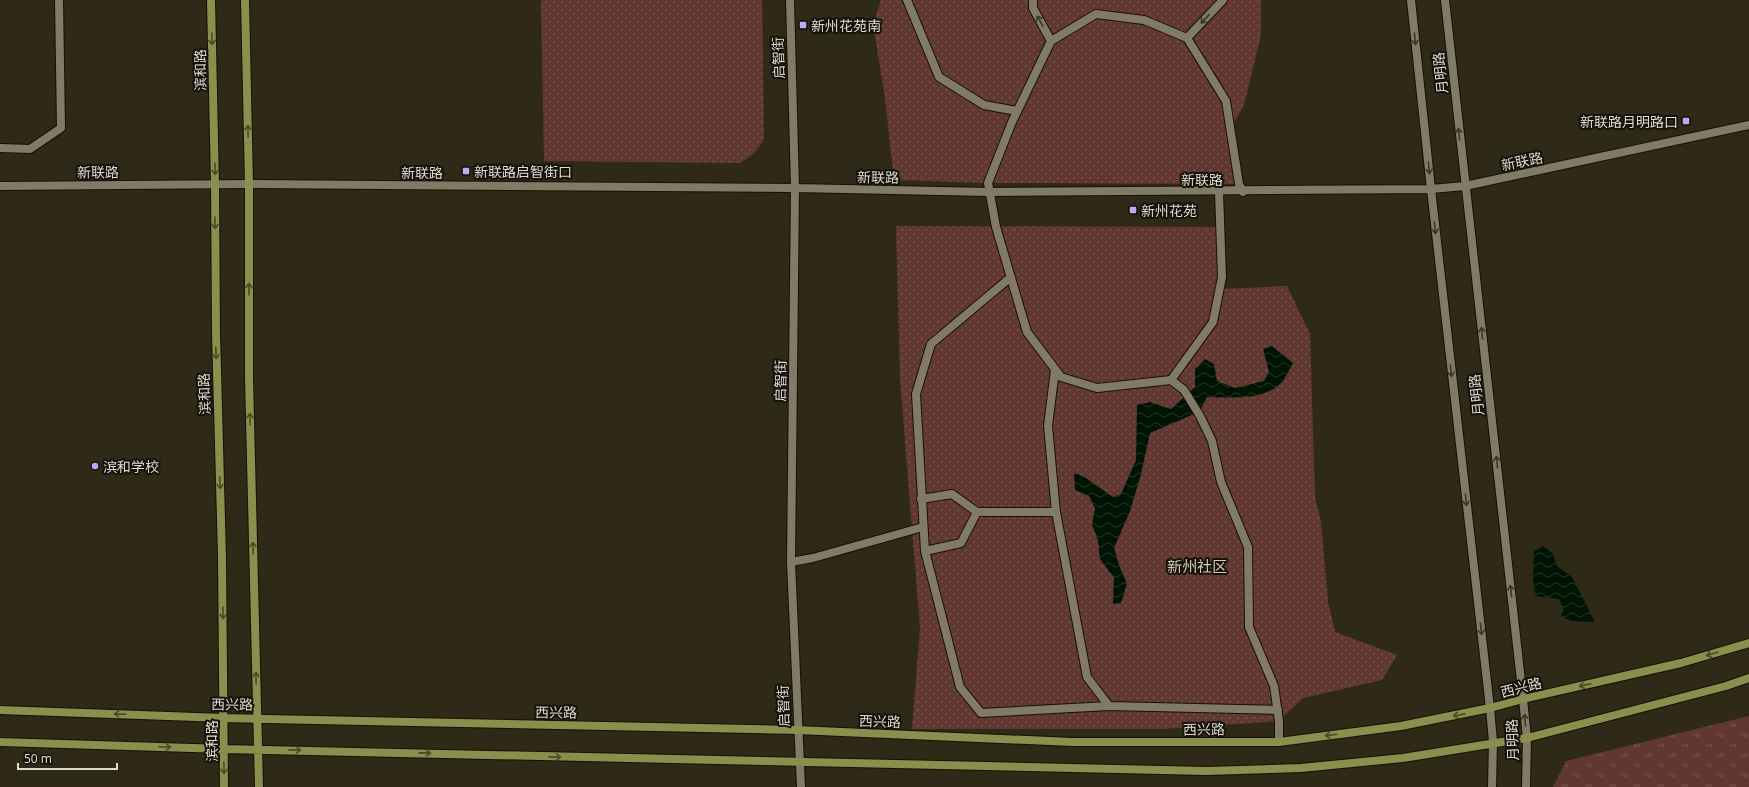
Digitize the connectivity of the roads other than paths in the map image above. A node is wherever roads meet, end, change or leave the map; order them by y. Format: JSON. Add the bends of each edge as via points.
{"nodes":[{"id":1,"x":59,"y":0,"type":"edge"},
{"id":2,"x":211,"y":0,"type":"edge"},
{"id":3,"x":245,"y":0,"type":"edge"},
{"id":4,"x":790,"y":0,"type":"edge"},
{"id":5,"x":907,"y":0,"type":"edge"},
{"id":6,"x":1033,"y":0,"type":"edge"},
{"id":7,"x":1223,"y":0,"type":"edge"},
{"id":8,"x":1411,"y":0,"type":"edge"},
{"id":9,"x":1445,"y":0,"type":"edge"},
{"id":10,"x":1187,"y":38,"type":"junction"},
{"id":11,"x":1051,"y":41,"type":"junction"},
{"id":12,"x":1017,"y":111,"type":"junction"},
{"id":13,"x":1749,"y":125,"type":"edge"},
{"id":14,"x":0,"y":148,"type":"edge"},
{"id":15,"x":215,"y":184,"type":"junction"},
{"id":16,"x":249,"y":184,"type":"junction"},
{"id":17,"x":0,"y":186,"type":"edge"},
{"id":18,"x":1465,"y":186,"type":"junction"},
{"id":19,"x":795,"y":188,"type":"junction"},
{"id":20,"x":1431,"y":189,"type":"junction"},
{"id":21,"x":989,"y":192,"type":"junction"},
{"id":22,"x":1218,"y":192,"type":"junction"},
{"id":23,"x":1243,"y":192,"type":"junction"},
{"id":24,"x":1010,"y":277,"type":"junction"},
{"id":25,"x":1055,"y":370,"type":"junction"},
{"id":26,"x":1171,"y":380,"type":"junction"},
{"id":27,"x":921,"y":499,"type":"junction"},
{"id":28,"x":977,"y":512,"type":"junction"},
{"id":29,"x":1056,"y":512,"type":"junction"},
{"id":30,"x":923,"y":526,"type":"junction"},
{"id":31,"x":925,"y":551,"type":"junction"},
{"id":32,"x":791,"y":562,"type":"junction"},
{"id":33,"x":1749,"y":643,"type":"edge"},
{"id":34,"x":1749,"y":678,"type":"edge"},
{"id":35,"x":1524,"y":699,"type":"junction"},
{"id":36,"x":1109,"y":706,"type":"junction"},
{"id":37,"x":1490,"y":708,"type":"junction"},
{"id":38,"x":0,"y":710,"type":"edge"},
{"id":39,"x":1278,"y":710,"type":"junction"},
{"id":40,"x":257,"y":717,"type":"junction"},
{"id":41,"x":224,"y":718,"type":"junction"},
{"id":42,"x":797,"y":730,"type":"junction"},
{"id":43,"x":1527,"y":738,"type":"junction"},
{"id":44,"x":0,"y":742,"type":"edge"},
{"id":45,"x":1279,"y":742,"type":"junction"},
{"id":46,"x":1493,"y":742,"type":"junction"},
{"id":47,"x":224,"y":749,"type":"junction"},
{"id":48,"x":258,"y":750,"type":"junction"},
{"id":49,"x":801,"y":762,"type":"junction"},
{"id":50,"x":224,"y":787,"type":"edge"},
{"id":51,"x":259,"y":787,"type":"edge"},
{"id":52,"x":801,"y":787,"type":"edge"},
{"id":53,"x":1492,"y":787,"type":"edge"},
{"id":54,"x":1526,"y":787,"type":"edge"}],
"edges":[{"from":1,"to":14,"type":"street","via":[[61,128],[30,149]]},
{"from":2,"to":15,"type":"main road","name":"滨和路","one_way":true},
{"from":16,"to":3,"type":"main road","one_way":true},
{"from":4,"to":19,"type":"street","name":"启智街"},
{"from":5,"to":12,"type":"street","via":[[939,77],[984,105]]},
{"from":11,"to":6,"type":"street","one_way":true,"via":[[1033,8]]},
{"from":7,"to":10,"type":"street","one_way":true},
{"from":8,"to":20,"type":"street","name":"月明路","one_way":true},
{"from":18,"to":9,"type":"street","name":"月明路","one_way":true},
{"from":10,"to":11,"type":"street","via":[[1144,20],[1096,14]]},
{"from":10,"to":23,"type":"street","via":[[1226,101],[1239,184]]},
{"from":11,"to":12,"type":"street"},
{"from":12,"to":21,"type":"street","via":[[988,182]]},
{"from":13,"to":18,"type":"street","name":"新联路"},
{"from":15,"to":16,"type":"street","name":"新联路"},
{"from":15,"to":17,"type":"street","name":"新联路"},
{"from":15,"to":41,"type":"main road","name":"滨和路","one_way":true},
{"from":16,"to":19,"type":"street","name":"新联路"},
{"from":40,"to":16,"type":"main road","one_way":true,"via":[[249,378]]},
{"from":18,"to":20,"type":"street","name":"新联路"},
{"from":35,"to":18,"type":"street","name":"月明路","one_way":true},
{"from":19,"to":21,"type":"street","name":"新联路"},
{"from":19,"to":32,"type":"street","name":"启智街"},
{"from":20,"to":23,"type":"street","name":"新联路"},
{"from":20,"to":37,"type":"street","name":"月明路","one_way":true},
{"from":21,"to":22,"type":"street","name":"新联路"},
{"from":21,"to":24,"type":"street"},
{"from":22,"to":23,"type":"street","name":"新联路"},
{"from":22,"to":26,"type":"street","via":[[1222,277],[1213,322]]},
{"from":24,"to":25,"type":"street","via":[[1027,332]]},
{"from":24,"to":27,"type":"street","via":[[931,344],[916,394]]},
{"from":25,"to":26,"type":"street","via":[[1061,377],[1097,388]]},
{"from":25,"to":29,"type":"street","via":[[1048,426]]},
{"from":26,"to":39,"type":"street","via":[[1184,390],[1212,441],[1221,482],[1248,547],[1249,627],[1274,686]]},
{"from":27,"to":28,"type":"street","via":[[952,494]]},
{"from":27,"to":30,"type":"street"},
{"from":28,"to":29,"type":"street"},
{"from":28,"to":31,"type":"street","via":[[961,543]]},
{"from":29,"to":36,"type":"street","via":[[1087,677]]},
{"from":30,"to":31,"type":"street"},
{"from":30,"to":32,"type":"street"},
{"from":31,"to":36,"type":"street","via":[[960,687],[981,713]]},
{"from":32,"to":42,"type":"street","name":"启智街"},
{"from":33,"to":35,"type":"main road","name":"西兴路","one_way":true,"via":[[1681,663]]},
{"from":34,"to":43,"type":"main road"},
{"from":35,"to":37,"type":"main road","name":"西兴路"},
{"from":43,"to":35,"type":"street","name":"月明路","one_way":true},
{"from":36,"to":39,"type":"street"},
{"from":37,"to":45,"type":"main road","name":"西兴路","one_way":true,"via":[[1401,726]]},
{"from":37,"to":46,"type":"street","name":"月明路"},
{"from":41,"to":38,"type":"main road","name":"西兴路","one_way":true},
{"from":39,"to":45,"type":"street"},
{"from":40,"to":41,"type":"main road","name":"西兴路"},
{"from":40,"to":42,"type":"main road","name":"西兴路"},
{"from":40,"to":48,"type":"main road"},
{"from":41,"to":47,"type":"main road","name":"滨和路"},
{"from":42,"to":45,"type":"main road","name":"西兴路","via":[[1072,742]]},
{"from":42,"to":49,"type":"street","name":"启智街"},
{"from":43,"to":46,"type":"main road"},
{"from":43,"to":54,"type":"street","name":"月明路"},
{"from":44,"to":47,"type":"main road","one_way":true},
{"from":46,"to":49,"type":"main road","via":[[1403,758],[1301,768],[1198,771]]},
{"from":46,"to":53,"type":"street","name":"月明路"},
{"from":47,"to":48,"type":"main road"},
{"from":47,"to":50,"type":"main road","name":"滨和路","one_way":true},
{"from":48,"to":49,"type":"main road","one_way":true},
{"from":48,"to":51,"type":"main road"},
{"from":49,"to":52,"type":"street","name":"启智街"}]}
